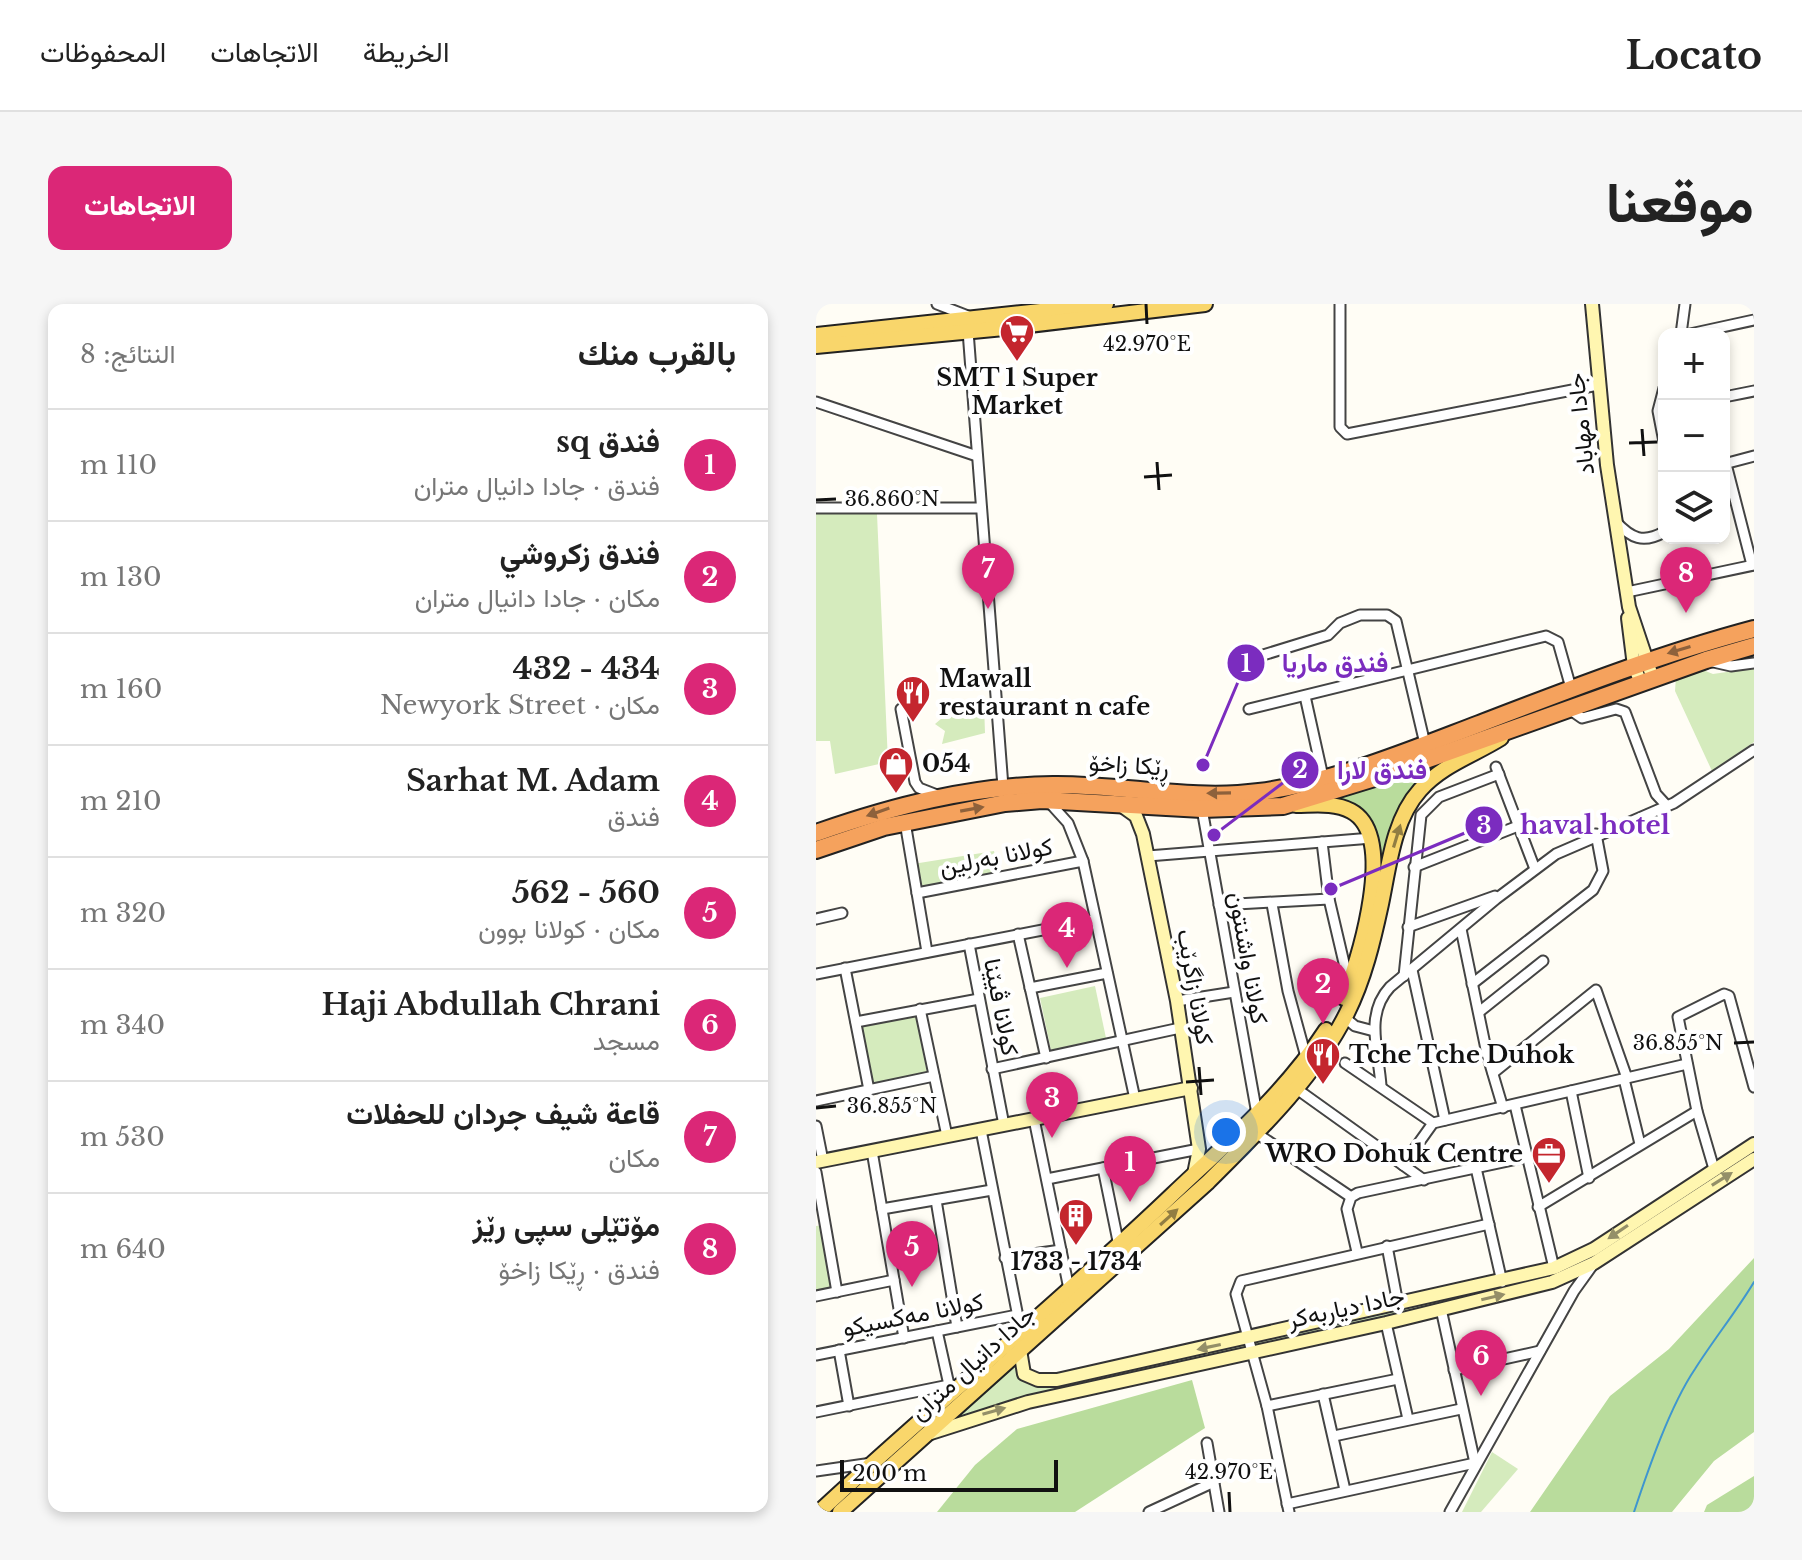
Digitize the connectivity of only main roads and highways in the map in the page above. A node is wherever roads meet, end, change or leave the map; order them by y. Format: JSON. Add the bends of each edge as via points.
{"nodes":[{"id":1,"x":1106,"y":304,"type":"edge"},
{"id":2,"x":1205,"y":304,"type":"edge"},
{"id":3,"x":1592,"y":304,"type":"edge"},
{"id":4,"x":1063,"y":306,"type":"edge"},
{"id":5,"x":974,"y":326,"type":"junction"},
{"id":6,"x":816,"y":335,"type":"edge"},
{"id":7,"x":869,"y":336,"type":"junction"},
{"id":8,"x":816,"y":346,"type":"edge"},
{"id":9,"x":1754,"y":620,"type":"edge"},
{"id":10,"x":1754,"y":629,"type":"edge"},
{"id":11,"x":1719,"y":638,"type":"junction"},
{"id":12,"x":1754,"y":646,"type":"edge"},
{"id":13,"x":1641,"y":663,"type":"junction"},
{"id":14,"x":1647,"y":681,"type":"junction"},
{"id":15,"x":1520,"y":726,"type":"junction"},
{"id":16,"x":1119,"y":804,"type":"junction"},
{"id":17,"x":1283,"y":806,"type":"junction"},
{"id":18,"x":1165,"y":807,"type":"junction"},
{"id":19,"x":816,"y":833,"type":"edge"},
{"id":20,"x":1143,"y":834,"type":"junction"},
{"id":21,"x":816,"y":850,"type":"edge"},
{"id":22,"x":1354,"y":985,"type":"junction"},
{"id":23,"x":1191,"y":1088,"type":"junction"},
{"id":24,"x":1197,"y":1136,"type":"junction"},
{"id":25,"x":1226,"y":1143,"type":"junction"},
{"id":26,"x":1754,"y":1144,"type":"edge"},
{"id":27,"x":1754,"y":1159,"type":"edge"},
{"id":28,"x":818,"y":1165,"type":"edge"},
{"id":29,"x":1194,"y":1174,"type":"junction"},
{"id":30,"x":1251,"y":1344,"type":"junction"},
{"id":31,"x":1020,"y":1350,"type":"junction"},
{"id":32,"x":921,"y":1438,"type":"junction"},
{"id":33,"x":819,"y":1509,"type":"edge"},
{"id":34,"x":840,"y":1512,"type":"edge"}],
"edges":[{"from":1,"to":4,"type":"main road"},
{"from":2,"to":5,"type":"main road"},
{"from":3,"to":13,"type":"main road","name":"جادا مهاباد","via":[[1615,521]]},
{"from":4,"to":5,"type":"main road"},
{"from":5,"to":7,"type":"main road"},
{"from":6,"to":7,"type":"main road"},
{"from":7,"to":8,"type":"main road"},
{"from":9,"to":11,"type":"highway"},
{"from":10,"to":11,"type":"highway","name":"ڕێکا زاخۆ"},
{"from":11,"to":13,"type":"highway","name":"ڕێکا زاخۆ","one_way":true},
{"from":12,"to":14,"type":"highway","name":"ڕێکا زاخۆ"},
{"from":13,"to":14,"type":"main road","name":"جادا مهاباد"},
{"from":13,"to":19,"type":"highway","name":"ڕێکا زاخۆ","one_way":true,"via":[[1425,744],[1257,792],[1003,787],[906,803]]},
{"from":14,"to":15,"type":"highway","name":"ڕێکا زاخۆ"},
{"from":15,"to":17,"type":"highway","name":"ڕێکا زاخۆ"},
{"from":22,"to":15,"type":"main road","name":"جادا دانيال متران","one_way":true,"via":[[1395,836],[1418,792],[1440,771]]},
{"from":16,"to":18,"type":"highway","name":"ڕێکا زاخۆ"},
{"from":16,"to":20,"type":"main road","name":"كولانا زاگرێب","via":[[1136,816]]},
{"from":21,"to":16,"type":"highway","name":"ڕێکا زاخۆ","one_way":true,"via":[[905,822],[1005,803]]},
{"from":17,"to":18,"type":"highway","name":"ڕێکا زاخۆ"},
{"from":17,"to":22,"type":"main road","name":"جادا دانيال متران","via":[[1330,805],[1352,812],[1367,825],[1374,861]]},
{"from":18,"to":20,"type":"main road","via":[[1151,816]]},
{"from":20,"to":23,"type":"main road","name":"كولانا زاگرێب"},
{"from":22,"to":25,"type":"main road","name":"جادا دانيال متران","via":[[1306,1057]]},
{"from":31,"to":22,"type":"main road","name":"جادا دانيال متران","one_way":true,"via":[[1256,1133],[1344,1017]]},
{"from":23,"to":24,"type":"main road","name":"كولانا زاگرێب"},
{"from":23,"to":28,"type":"main road"},
{"from":24,"to":25,"type":"main road","via":[[1207,1144]]},
{"from":24,"to":29,"type":"main road","name":"كولانا زاگرێب"},
{"from":25,"to":29,"type":"main road","name":"جادا دانيال متران"},
{"from":26,"to":30,"type":"main road","name":"جادا دیاربه‌كر","one_way":true,"via":[[1594,1249],[1554,1268]]},
{"from":30,"to":27,"type":"main road","name":"جادا دیاربه‌كر","one_way":true,"via":[[1386,1323],[1552,1282],[1594,1263]]},
{"from":29,"to":33,"type":"main road","name":"جادا دانيال متران"},
{"from":30,"to":31,"type":"main road","name":"جادا دیاربه‌كر","one_way":true,"via":[[1047,1381],[1024,1374]]},
{"from":32,"to":30,"type":"main road","name":"جادا دیاربه‌كر","one_way":true,"via":[[1009,1407]]},
{"from":31,"to":32,"type":"main road","name":"جادا دانيال متران"},
{"from":32,"to":34,"type":"main road","name":"جادا دانيال متران"}]}
